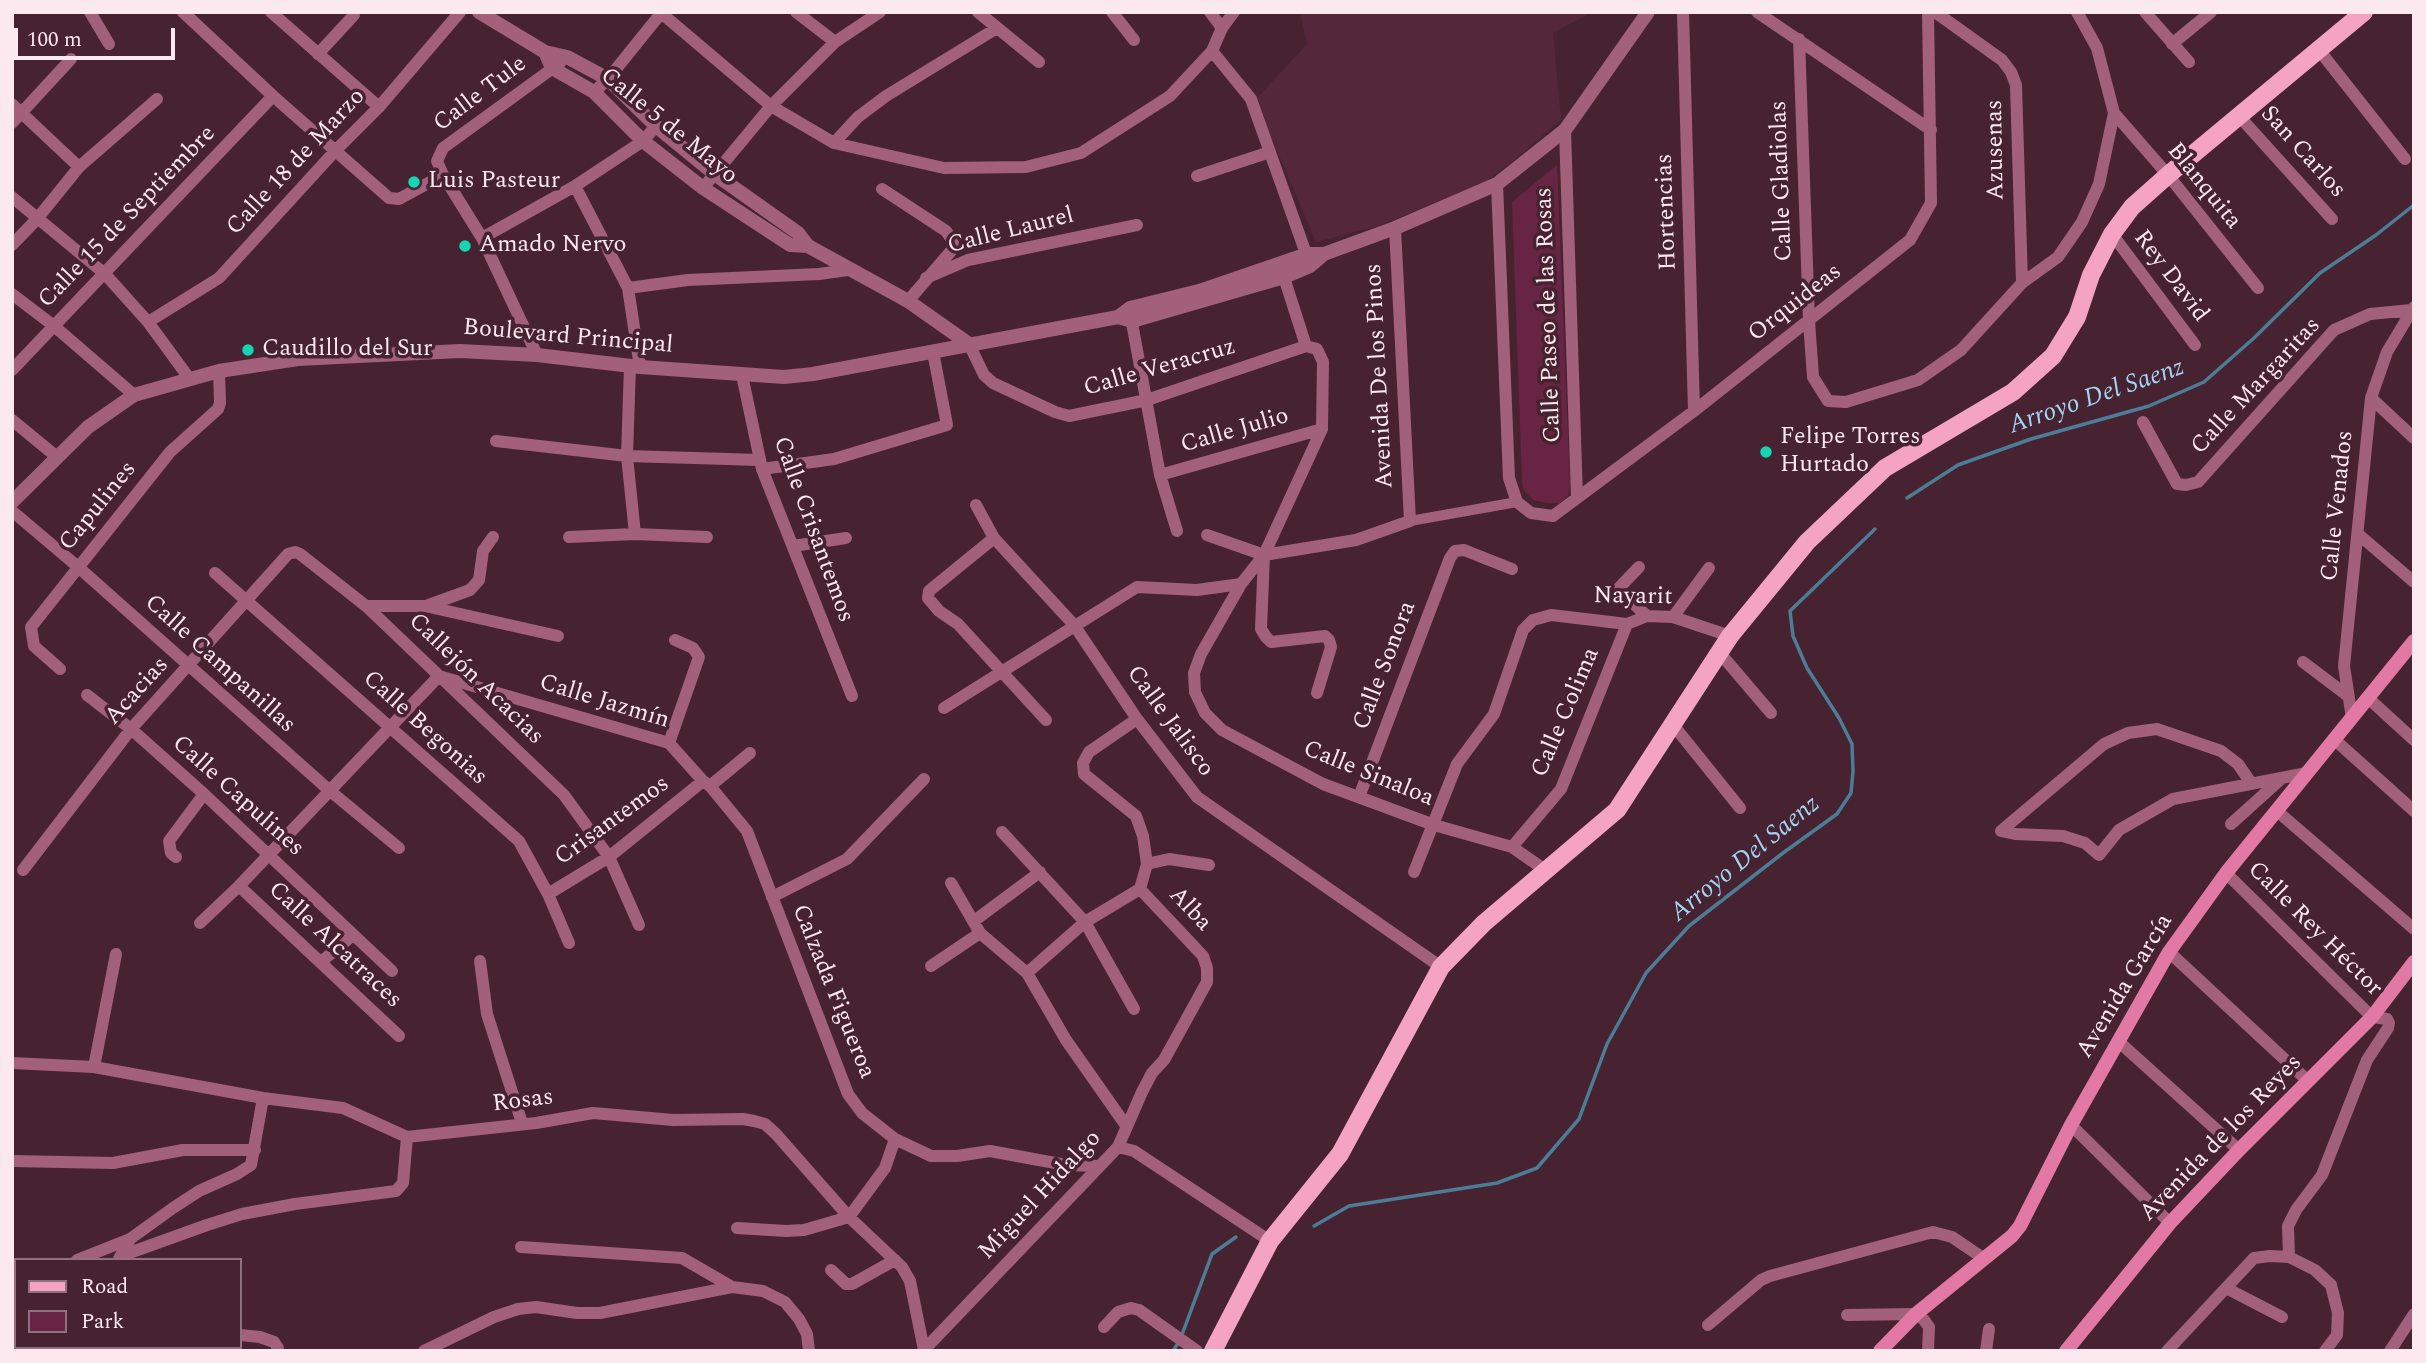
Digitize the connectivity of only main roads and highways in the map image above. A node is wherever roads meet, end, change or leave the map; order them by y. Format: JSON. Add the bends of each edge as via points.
{"nodes":[{"id":1,"x":2364,"y":12,"type":"edge"},
{"id":2,"x":2414,"y":641,"type":"edge"},
{"id":3,"x":2414,"y":962,"type":"edge"},
{"id":4,"x":1213,"y":1351,"type":"edge"},
{"id":5,"x":1880,"y":1351,"type":"edge"},
{"id":6,"x":2066,"y":1351,"type":"edge"}],
"edges":[{"from":1,"to":4,"type":"main road","via":[[2132,207],[2112,234],[2077,317],[2053,356],[2012,392],[1885,468],[1807,542],[1730,636],[1617,810],[1484,923],[1441,967],[1340,1154],[1270,1241]]},
{"from":2,"to":5,"type":"main road","name":"Avenida García","via":[[2226,873],[2169,952],[2012,1237],[1916,1314]]},
{"from":3,"to":6,"type":"main road","name":"Avenida de los Reyes","via":[[2372,1017],[2171,1223]]}]}
